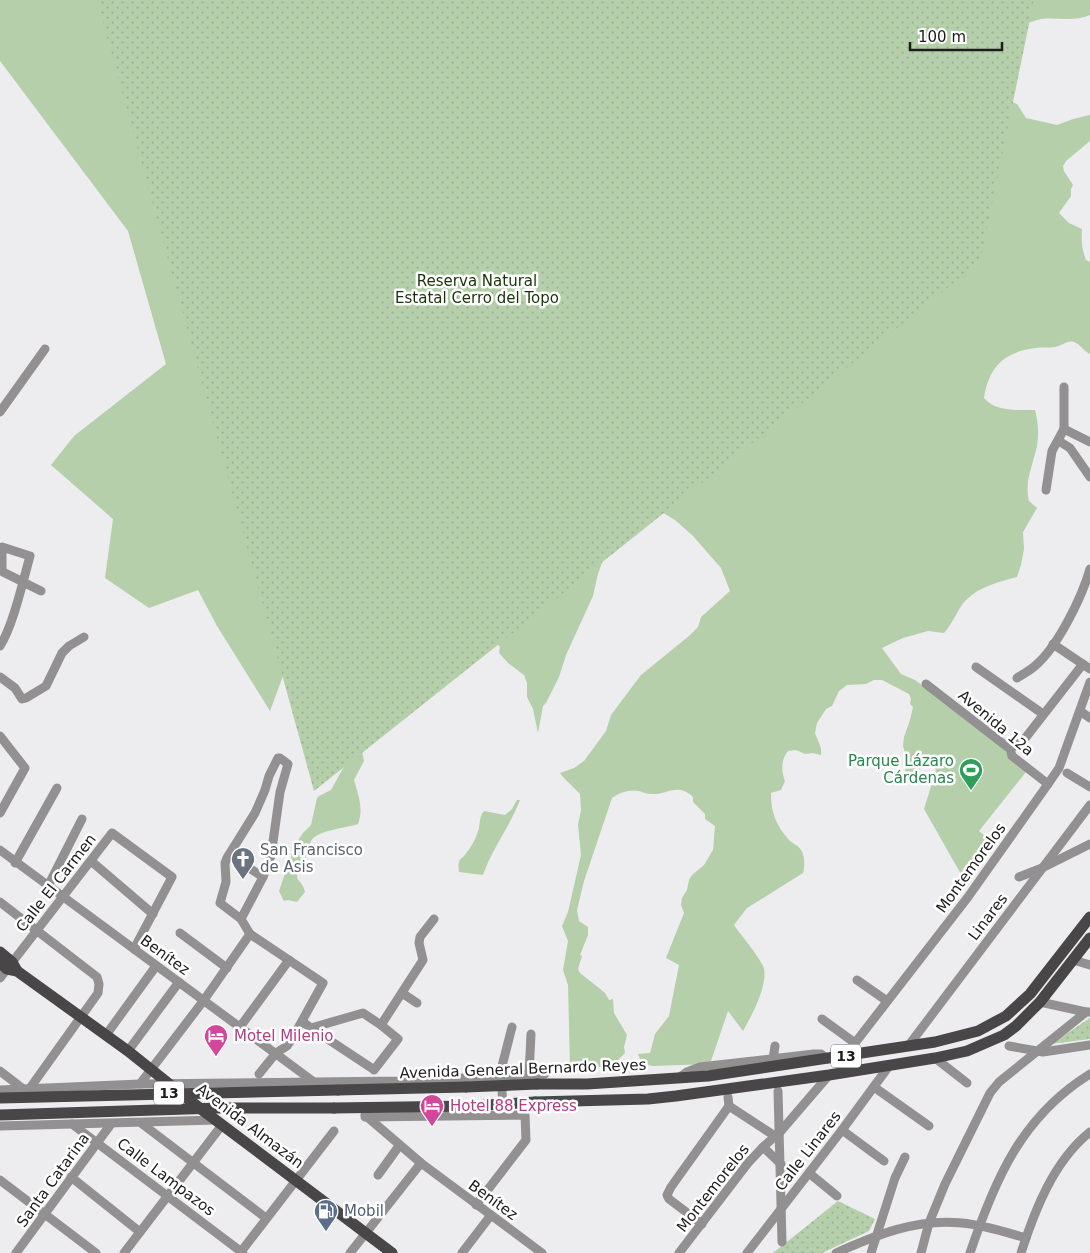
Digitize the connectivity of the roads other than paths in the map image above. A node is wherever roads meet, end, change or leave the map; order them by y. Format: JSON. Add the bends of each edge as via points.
{"nodes":[{"id":1,"x":45,"y":349,"type":"dead end"},
{"id":2,"x":1064,"y":387,"type":"dead end"},
{"id":3,"x":0,"y":412,"type":"edge"},
{"id":4,"x":1064,"y":429,"type":"junction"},
{"id":5,"x":1090,"y":442,"type":"edge"},
{"id":6,"x":1062,"y":443,"type":"dead end"},
{"id":7,"x":1090,"y":477,"type":"edge"},
{"id":8,"x":1046,"y":490,"type":"dead end"},
{"id":9,"x":1090,"y":569,"type":"edge"},
{"id":10,"x":23,"y":582,"type":"junction"},
{"id":11,"x":41,"y":591,"type":"dead end"},
{"id":12,"x":84,"y":637,"type":"dead end"},
{"id":13,"x":1053,"y":644,"type":"junction"},
{"id":14,"x":0,"y":646,"type":"edge"},
{"id":15,"x":1087,"y":666,"type":"edge"},
{"id":16,"x":976,"y":668,"type":"dead end"},
{"id":17,"x":0,"y":677,"type":"edge"},
{"id":18,"x":1017,"y":678,"type":"dead end"},
{"id":19,"x":1090,"y":682,"type":"edge"},
{"id":20,"x":926,"y":684,"type":"dead end"},
{"id":21,"x":1080,"y":711,"type":"junction"},
{"id":22,"x":1043,"y":714,"type":"junction"},
{"id":23,"x":1090,"y":718,"type":"edge"},
{"id":24,"x":0,"y":736,"type":"edge"},
{"id":25,"x":1010,"y":749,"type":"junction"},
{"id":26,"x":1067,"y":773,"type":"dead end"},
{"id":27,"x":1048,"y":784,"type":"junction"},
{"id":28,"x":57,"y":788,"type":"dead end"},
{"id":29,"x":1090,"y":788,"type":"edge"},
{"id":30,"x":1090,"y":805,"type":"edge"},
{"id":31,"x":0,"y":813,"type":"edge"},
{"id":32,"x":82,"y":819,"type":"dead end"},
{"id":33,"x":1090,"y":844,"type":"edge"},
{"id":34,"x":0,"y":850,"type":"edge"},
{"id":35,"x":229,"y":855,"type":"junction"},
{"id":36,"x":91,"y":861,"type":"junction"},
{"id":37,"x":15,"y":863,"type":"junction"},
{"id":38,"x":1042,"y":868,"type":"junction"},
{"id":39,"x":263,"y":877,"type":"junction"},
{"id":40,"x":1019,"y":877,"type":"dead end"},
{"id":41,"x":48,"y":886,"type":"junction"},
{"id":42,"x":62,"y":898,"type":"junction"},
{"id":43,"x":0,"y":902,"type":"edge"},
{"id":44,"x":153,"y":914,"type":"junction"},
{"id":45,"x":1090,"y":917,"type":"edge"},
{"id":46,"x":241,"y":919,"type":"junction"},
{"id":47,"x":434,"y":919,"type":"dead end"},
{"id":48,"x":37,"y":931,"type":"junction"},
{"id":49,"x":180,"y":933,"type":"dead end"},
{"id":50,"x":250,"y":934,"type":"junction"},
{"id":51,"x":1090,"y":938,"type":"edge"},
{"id":52,"x":134,"y":949,"type":"junction"},
{"id":53,"x":0,"y":952,"type":"edge"},
{"id":54,"x":289,"y":960,"type":"junction"},
{"id":55,"x":1073,"y":960,"type":"junction"},
{"id":56,"x":1090,"y":965,"type":"edge"},
{"id":57,"x":156,"y":966,"type":"junction"},
{"id":58,"x":227,"y":968,"type":"junction"},
{"id":59,"x":7,"y":969,"type":"edge"},
{"id":60,"x":857,"y":980,"type":"dead end"},
{"id":61,"x":179,"y":982,"type":"junction"},
{"id":62,"x":402,"y":993,"type":"junction"},
{"id":63,"x":204,"y":1000,"type":"junction"},
{"id":64,"x":887,"y":1001,"type":"junction"},
{"id":65,"x":1040,"y":1002,"type":"junction"},
{"id":66,"x":417,"y":1003,"type":"dead end"},
{"id":67,"x":1088,"y":1012,"type":"edge"},
{"id":68,"x":80,"y":1017,"type":"junction"},
{"id":69,"x":822,"y":1019,"type":"dead end"},
{"id":70,"x":303,"y":1022,"type":"junction"},
{"id":71,"x":381,"y":1025,"type":"junction"},
{"id":72,"x":240,"y":1027,"type":"junction"},
{"id":73,"x":512,"y":1027,"type":"dead end"},
{"id":74,"x":312,"y":1028,"type":"junction"},
{"id":75,"x":531,"y":1034,"type":"dead end"},
{"id":76,"x":106,"y":1035,"type":"junction"},
{"id":77,"x":855,"y":1043,"type":"junction"},
{"id":78,"x":909,"y":1045,"type":"junction"},
{"id":79,"x":1090,"y":1045,"type":"edge"},
{"id":80,"x":775,"y":1046,"type":"dead end"},
{"id":81,"x":1009,"y":1046,"type":"dead end"},
{"id":82,"x":128,"y":1051,"type":"junction"},
{"id":83,"x":1038,"y":1052,"type":"junction"},
{"id":84,"x":276,"y":1053,"type":"junction"},
{"id":85,"x":848,"y":1056,"type":"junction"},
{"id":86,"x":935,"y":1058,"type":"junction"},
{"id":87,"x":773,"y":1059,"type":"junction"},
{"id":88,"x":827,"y":1059,"type":"junction"},
{"id":89,"x":889,"y":1066,"type":"junction"},
{"id":90,"x":152,"y":1069,"type":"junction"},
{"id":91,"x":0,"y":1071,"type":"edge"},
{"id":92,"x":259,"y":1074,"type":"dead end"},
{"id":93,"x":545,"y":1074,"type":"dead end"},
{"id":94,"x":1090,"y":1074,"type":"edge"},
{"id":95,"x":529,"y":1075,"type":"junction"},
{"id":96,"x":830,"y":1075,"type":"junction"},
{"id":97,"x":501,"y":1076,"type":"junction"},
{"id":98,"x":680,"y":1077,"type":"junction"},
{"id":99,"x":314,"y":1082,"type":"junction"},
{"id":100,"x":967,"y":1083,"type":"dead end"},
{"id":101,"x":140,"y":1084,"type":"junction"},
{"id":102,"x":153,"y":1084,"type":"junction"},
{"id":103,"x":171,"y":1084,"type":"junction"},
{"id":104,"x":399,"y":1084,"type":"junction"},
{"id":105,"x":586,"y":1084,"type":"junction"},
{"id":106,"x":423,"y":1087,"type":"junction"},
{"id":107,"x":874,"y":1087,"type":"junction"},
{"id":108,"x":26,"y":1088,"type":"junction"},
{"id":109,"x":0,"y":1090,"type":"edge"},
{"id":110,"x":778,"y":1091,"type":"dead end"},
{"id":111,"x":0,"y":1098,"type":"edge"},
{"id":112,"x":587,"y":1101,"type":"junction"},
{"id":113,"x":424,"y":1107,"type":"junction"},
{"id":114,"x":364,"y":1112,"type":"junction"},
{"id":115,"x":0,"y":1115,"type":"edge"},
{"id":116,"x":504,"y":1116,"type":"junction"},
{"id":117,"x":176,"y":1121,"type":"junction"},
{"id":118,"x":219,"y":1122,"type":"junction"},
{"id":119,"x":141,"y":1123,"type":"junction"},
{"id":120,"x":72,"y":1124,"type":"junction"},
{"id":121,"x":111,"y":1124,"type":"junction"},
{"id":122,"x":0,"y":1126,"type":"edge"},
{"id":123,"x":929,"y":1126,"type":"dead end"},
{"id":124,"x":842,"y":1130,"type":"junction"},
{"id":125,"x":334,"y":1131,"type":"dead end"},
{"id":126,"x":1090,"y":1132,"type":"edge"},
{"id":127,"x":778,"y":1134,"type":"junction"},
{"id":128,"x":97,"y":1143,"type":"junction"},
{"id":129,"x":399,"y":1146,"type":"junction"},
{"id":130,"x":763,"y":1147,"type":"junction"},
{"id":131,"x":906,"y":1157,"type":"dead end"},
{"id":132,"x":884,"y":1161,"type":"dead end"},
{"id":133,"x":192,"y":1163,"type":"junction"},
{"id":134,"x":421,"y":1163,"type":"junction"},
{"id":135,"x":781,"y":1164,"type":"junction"},
{"id":136,"x":809,"y":1172,"type":"junction"},
{"id":137,"x":378,"y":1175,"type":"dead end"},
{"id":138,"x":71,"y":1177,"type":"junction"},
{"id":139,"x":0,"y":1180,"type":"edge"},
{"id":140,"x":296,"y":1180,"type":"junction"},
{"id":141,"x":167,"y":1196,"type":"junction"},
{"id":142,"x":837,"y":1196,"type":"dead end"},
{"id":143,"x":476,"y":1205,"type":"junction"},
{"id":144,"x":781,"y":1208,"type":"junction"},
{"id":145,"x":45,"y":1214,"type":"junction"},
{"id":146,"x":491,"y":1215,"type":"junction"},
{"id":147,"x":266,"y":1218,"type":"junction"},
{"id":148,"x":929,"y":1223,"type":"junction"},
{"id":149,"x":702,"y":1224,"type":"junction"},
{"id":150,"x":980,"y":1225,"type":"junction"},
{"id":151,"x":140,"y":1232,"type":"junction"},
{"id":152,"x":366,"y":1233,"type":"junction"},
{"id":153,"x":875,"y":1235,"type":"junction"},
{"id":154,"x":1026,"y":1238,"type":"junction"},
{"id":155,"x":782,"y":1242,"type":"dead end"},
{"id":156,"x":16,"y":1253,"type":"edge"},
{"id":157,"x":96,"y":1253,"type":"edge"},
{"id":158,"x":124,"y":1253,"type":"edge"},
{"id":159,"x":241,"y":1253,"type":"edge"},
{"id":160,"x":350,"y":1253,"type":"edge"},
{"id":161,"x":392,"y":1253,"type":"edge"},
{"id":162,"x":462,"y":1253,"type":"edge"},
{"id":163,"x":542,"y":1253,"type":"edge"},
{"id":164,"x":679,"y":1253,"type":"edge"},
{"id":165,"x":746,"y":1253,"type":"edge"},
{"id":166,"x":836,"y":1253,"type":"edge"},
{"id":167,"x":871,"y":1253,"type":"edge"},
{"id":168,"x":921,"y":1253,"type":"edge"},
{"id":169,"x":970,"y":1253,"type":"edge"},
{"id":170,"x":1021,"y":1253,"type":"edge"}],
"edges":[{"from":1,"to":3,"type":"street"},
{"from":2,"to":4,"type":"street"},
{"from":4,"to":5,"type":"street"},
{"from":4,"to":8,"type":"street","via":[[1052,451]]},
{"from":6,"to":7,"type":"street","via":[[1070,448]]},
{"from":9,"to":13,"type":"street","via":[[1078,602]]},
{"from":10,"to":10,"type":"street","via":[[29,556],[2,547],[2,571]]},
{"from":10,"to":11,"type":"street"},
{"from":10,"to":14,"type":"street"},
{"from":12,"to":17,"type":"street","via":[[62,653],[46,686],[24,699]]},
{"from":13,"to":15,"type":"street"},
{"from":13,"to":18,"type":"street","via":[[1038,664]]},
{"from":15,"to":22,"type":"street"},
{"from":16,"to":22,"type":"street"},
{"from":19,"to":21,"type":"street","name":"Montemorelos"},
{"from":20,"to":25,"type":"street","name":"Avenida 12a"},
{"from":21,"to":23,"type":"street"},
{"from":21,"to":27,"type":"street","name":"Montemorelos","via":[[1059,768]]},
{"from":22,"to":25,"type":"street","via":[[1023,741]]},
{"from":24,"to":31,"type":"street","via":[[25,769]]},
{"from":25,"to":27,"type":"street","name":"Avenida 12a","via":[[1012,756]]},
{"from":26,"to":29,"type":"street"},
{"from":27,"to":64,"type":"street","name":"Montemorelos","via":[[968,897]]},
{"from":28,"to":37,"type":"street"},
{"from":30,"to":38,"type":"street","name":"Linares"},
{"from":32,"to":41,"type":"street"},
{"from":33,"to":38,"type":"street"},
{"from":34,"to":37,"type":"street","name":"Benítez"},
{"from":35,"to":39,"type":"street"},
{"from":35,"to":39,"type":"street","via":[[255,813],[278,758],[284,760],[288,764],[279,798],[271,856]]},
{"from":35,"to":46,"type":"street","via":[[220,903]]},
{"from":36,"to":42,"type":"street","name":"Calle El Carmen"},
{"from":36,"to":44,"type":"street"},
{"from":36,"to":44,"type":"street","name":"Calle El Carmen","via":[[112,833],[172,878]]},
{"from":37,"to":41,"type":"street","name":"Benítez"},
{"from":38,"to":40,"type":"street"},
{"from":38,"to":78,"type":"street","name":"Linares"},
{"from":39,"to":46,"type":"street"},
{"from":41,"to":42,"type":"street","name":"Benítez"},
{"from":42,"to":48,"type":"street","name":"Calle El Carmen"},
{"from":42,"to":52,"type":"street","name":"Benítez"},
{"from":43,"to":48,"type":"street"},
{"from":44,"to":52,"type":"street"},
{"from":45,"to":78,"type":"main road","name":"Avenida General Bernardo Reyes","number":"13","via":[[1030,994],[1002,1019],[978,1031]]},
{"from":46,"to":50,"type":"street"},
{"from":47,"to":62,"type":"street","via":[[420,937],[423,960]]},
{"from":48,"to":59,"type":"street","name":"Calle El Carmen"},
{"from":48,"to":68,"type":"street","via":[[97,977],[98,993]]},
{"from":49,"to":58,"type":"street"},
{"from":50,"to":54,"type":"street"},
{"from":50,"to":58,"type":"street"},
{"from":51,"to":55,"type":"main road","number":"13"},
{"from":52,"to":57,"type":"street","name":"Benítez"},
{"from":53,"to":59,"type":"main road","name":"Avenida Almazán"},
{"from":54,"to":70,"type":"street","via":[[323,983]]},
{"from":54,"to":72,"type":"street"},
{"from":55,"to":56,"type":"street"},
{"from":55,"to":65,"type":"main road","number":"13"},
{"from":57,"to":61,"type":"street","name":"Benítez"},
{"from":57,"to":76,"type":"street"},
{"from":58,"to":63,"type":"street"},
{"from":59,"to":68,"type":"main road","name":"Avenida Almazán"},
{"from":60,"to":64,"type":"street"},
{"from":61,"to":63,"type":"street","name":"Benítez"},
{"from":61,"to":82,"type":"street"},
{"from":62,"to":66,"type":"street"},
{"from":62,"to":71,"type":"street"},
{"from":63,"to":72,"type":"street","name":"Benítez"},
{"from":63,"to":90,"type":"street"},
{"from":64,"to":77,"type":"street","name":"Montemorelos"},
{"from":65,"to":67,"type":"street"},
{"from":65,"to":86,"type":"main road","number":"13","via":[[1004,1035],[976,1048]]},
{"from":67,"to":83,"type":"street"},
{"from":68,"to":76,"type":"main road","name":"Avenida Almazán"},
{"from":68,"to":108,"type":"street"},
{"from":69,"to":77,"type":"street"},
{"from":70,"to":74,"type":"street"},
{"from":70,"to":84,"type":"street","via":[[290,1043]]},
{"from":71,"to":74,"type":"street","via":[[363,1013]]},
{"from":71,"to":74,"type":"street","via":[[398,1039],[375,1070]]},
{"from":72,"to":84,"type":"street","name":"Benítez"},
{"from":73,"to":97,"type":"street"},
{"from":75,"to":95,"type":"street"},
{"from":76,"to":82,"type":"main road","name":"Avenida Almazán"},
{"from":77,"to":85,"type":"street","name":"Montemorelos"},
{"from":78,"to":85,"type":"main road","name":"Avenida General Bernardo Reyes","number":"13"},
{"from":79,"to":83,"type":"street"},
{"from":80,"to":87,"type":"street"},
{"from":81,"to":83,"type":"street"},
{"from":82,"to":90,"type":"main road","name":"Avenida Almazán"},
{"from":83,"to":148,"type":"street","via":[[993,1089]]},
{"from":84,"to":92,"type":"street"},
{"from":84,"to":99,"type":"street","name":"Benítez"},
{"from":85,"to":88,"type":"main road","name":"Avenida General Bernardo Reyes","number":"13"},
{"from":86,"to":89,"type":"main road","number":"13"},
{"from":86,"to":100,"type":"street"},
{"from":87,"to":88,"type":"street","via":[[817,1054]]},
{"from":87,"to":98,"type":"street","via":[[700,1068]]},
{"from":88,"to":98,"type":"main road","name":"Avenida General Bernardo Reyes","number":"13"},
{"from":89,"to":96,"type":"main road","number":"13"},
{"from":89,"to":107,"type":"street","name":"Calle Linares"},
{"from":90,"to":101,"type":"street"},
{"from":90,"to":103,"type":"main road","name":"Avenida Almazán"},
{"from":91,"to":108,"type":"street"},
{"from":93,"to":95,"type":"street"},
{"from":94,"to":150,"type":"street","via":[[1045,1108],[1019,1141]]},
{"from":95,"to":97,"type":"street"},
{"from":96,"to":112,"type":"main road","number":"13","via":[[676,1096]]},
{"from":96,"to":127,"type":"street","name":"Montemorelos"},
{"from":97,"to":104,"type":"street"},
{"from":97,"to":116,"type":"street"},
{"from":98,"to":105,"type":"main road","name":"Avenida General Bernardo Reyes","number":"13"},
{"from":99,"to":103,"type":"street"},
{"from":99,"to":104,"type":"street"},
{"from":101,"to":102,"type":"street"},
{"from":101,"to":108,"type":"street"},
{"from":102,"to":103,"type":"street"},
{"from":102,"to":117,"type":"street","via":[[167,1089],[175,1097]]},
{"from":103,"to":118,"type":"main road","name":"Avenida Almazán"},
{"from":104,"to":106,"type":"main road","name":"Avenida General Bernardo Reyes","number":"13"},
{"from":104,"to":111,"type":"main road","name":"Avenida General Bernardo Reyes","number":"13","bridge":true,"via":[[338,1090]]},
{"from":105,"to":106,"type":"main road","name":"Avenida General Bernardo Reyes","number":"13","bridge":true},
{"from":105,"to":112,"type":"main road","via":[[580,1094]]},
{"from":106,"to":113,"type":"main road","via":[[430,1098]]},
{"from":107,"to":123,"type":"street"},
{"from":107,"to":124,"type":"street","name":"Calle Linares"},
{"from":108,"to":109,"type":"street"},
{"from":110,"to":127,"type":"street"},
{"from":112,"to":113,"type":"main road","number":"13","bridge":true},
{"from":113,"to":114,"type":"main road","number":"13"},
{"from":114,"to":115,"type":"main road","number":"13","bridge":true,"via":[[334,1108],[218,1108]]},
{"from":114,"to":116,"type":"street"},
{"from":114,"to":129,"type":"street","name":"Benítez"},
{"from":116,"to":143,"type":"street","via":[[526,1115],[525,1143]]},
{"from":117,"to":118,"type":"street"},
{"from":117,"to":119,"type":"street"},
{"from":118,"to":133,"type":"street"},
{"from":118,"to":140,"type":"main road","name":"Avenida Almazán"},
{"from":119,"to":121,"type":"street"},
{"from":119,"to":133,"type":"street"},
{"from":120,"to":121,"type":"street"},
{"from":120,"to":122,"type":"street"},
{"from":120,"to":128,"type":"street","name":"Calle Lampazos"},
{"from":121,"to":128,"type":"street","name":"Santa Catarina"},
{"from":124,"to":132,"type":"street"},
{"from":124,"to":136,"type":"street","name":"Calle Linares"},
{"from":125,"to":140,"type":"street"},
{"from":126,"to":154,"type":"street","via":[[1076,1143],[1056,1171]]},
{"from":127,"to":130,"type":"street","name":"Montemorelos"},
{"from":127,"to":135,"type":"street"},
{"from":127,"to":149,"type":"street","via":[[728,1102],[667,1195]]},
{"from":128,"to":138,"type":"street","name":"Santa Catarina"},
{"from":128,"to":141,"type":"street","name":"Calle Lampazos"},
{"from":129,"to":134,"type":"street","name":"Benítez"},
{"from":129,"to":137,"type":"street"},
{"from":130,"to":135,"type":"street"},
{"from":130,"to":149,"type":"street","name":"Montemorelos"},
{"from":131,"to":153,"type":"street"},
{"from":133,"to":141,"type":"street"},
{"from":133,"to":147,"type":"street"},
{"from":134,"to":143,"type":"street","name":"Benítez"},
{"from":134,"to":152,"type":"street"},
{"from":135,"to":144,"type":"street"},
{"from":136,"to":142,"type":"street"},
{"from":136,"to":144,"type":"street","name":"Calle Linares"},
{"from":138,"to":145,"type":"street","name":"Santa Catarina"},
{"from":138,"to":151,"type":"street"},
{"from":139,"to":145,"type":"street"},
{"from":140,"to":147,"type":"street"},
{"from":140,"to":152,"type":"main road","name":"Avenida Almazán"},
{"from":141,"to":151,"type":"street"},
{"from":141,"to":159,"type":"street","name":"Calle Lampazos"},
{"from":143,"to":146,"type":"street","name":"Benítez"},
{"from":144,"to":155,"type":"street"},
{"from":144,"to":165,"type":"street","name":"Calle Linares"},
{"from":145,"to":156,"type":"street","name":"Santa Catarina"},
{"from":145,"to":157,"type":"street"},
{"from":146,"to":162,"type":"street"},
{"from":146,"to":163,"type":"street","name":"Benítez"},
{"from":147,"to":159,"type":"street"},
{"from":148,"to":150,"type":"street"},
{"from":148,"to":153,"type":"street"},
{"from":148,"to":168,"type":"street"},
{"from":149,"to":164,"type":"street","name":"Montemorelos"},
{"from":150,"to":154,"type":"street"},
{"from":150,"to":169,"type":"street"},
{"from":151,"to":158,"type":"street"},
{"from":152,"to":160,"type":"street"},
{"from":152,"to":161,"type":"main road","name":"Avenida Almazán"},
{"from":153,"to":166,"type":"street"},
{"from":153,"to":167,"type":"street"},
{"from":154,"to":170,"type":"street"}]}
